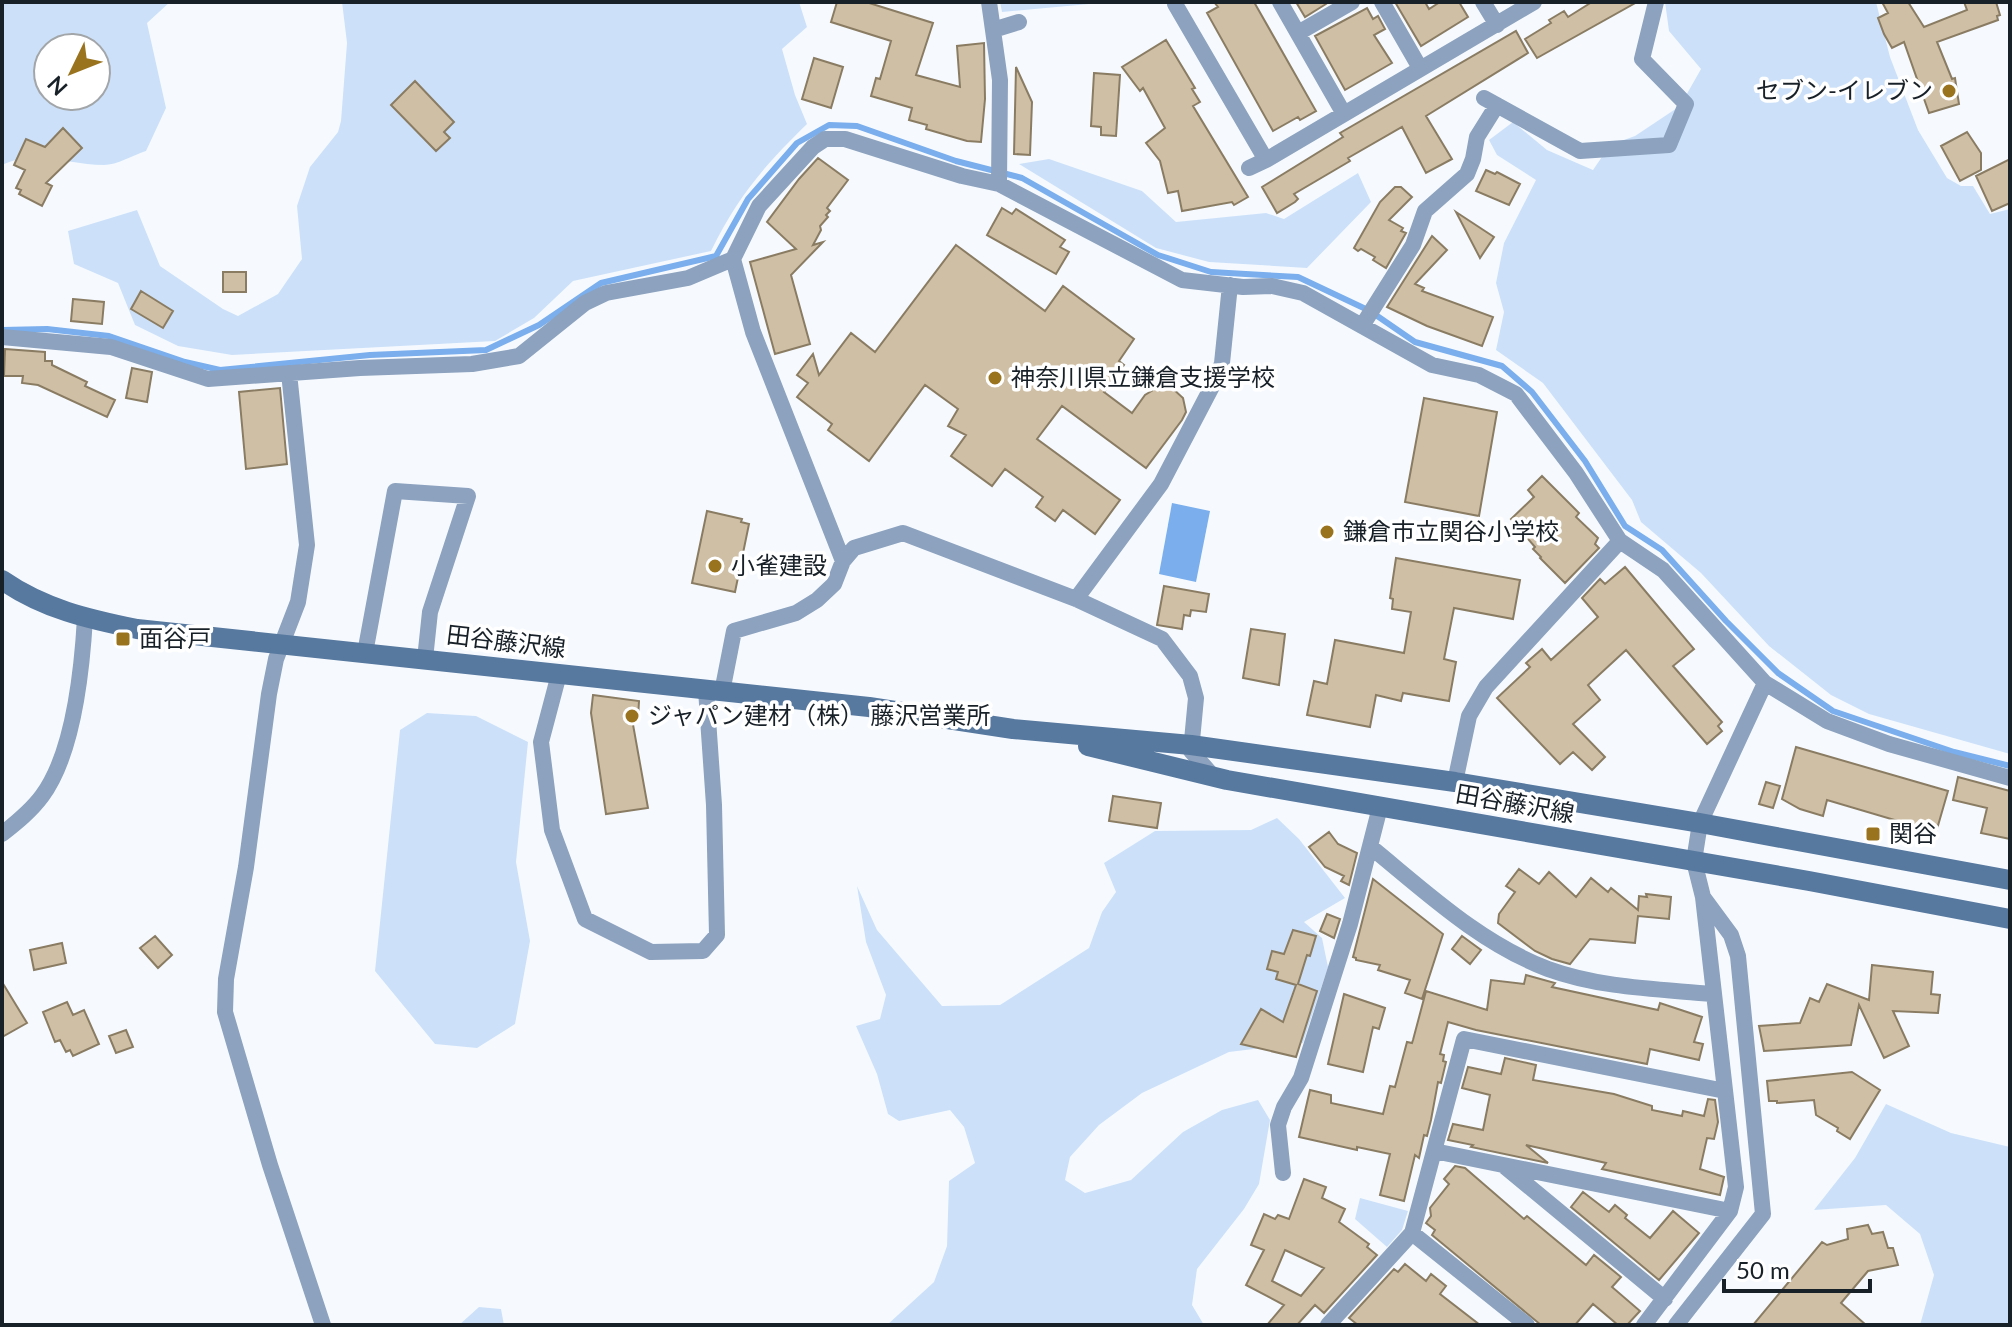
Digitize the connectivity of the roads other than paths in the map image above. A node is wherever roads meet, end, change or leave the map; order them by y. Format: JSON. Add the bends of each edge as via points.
{"nodes":[{"id":1,"x":989,"y":2,"type":"edge"},
{"id":2,"x":1280,"y":2,"type":"edge"},
{"id":3,"x":1352,"y":2,"type":"edge"},
{"id":4,"x":1382,"y":2,"type":"edge"},
{"id":5,"x":1483,"y":2,"type":"edge"},
{"id":6,"x":1534,"y":2,"type":"edge"},
{"id":7,"x":1656,"y":2,"type":"edge"},
{"id":8,"x":1175,"y":4,"type":"dead end"},
{"id":9,"x":1019,"y":22,"type":"dead end"},
{"id":10,"x":1497,"y":25,"type":"junction"},
{"id":11,"x":993,"y":30,"type":"junction"},
{"id":12,"x":1298,"y":33,"type":"junction"},
{"id":13,"x":1420,"y":68,"type":"junction"},
{"id":14,"x":1344,"y":114,"type":"junction"},
{"id":15,"x":1266,"y":160,"type":"junction"},
{"id":16,"x":1249,"y":168,"type":"dead end"},
{"id":17,"x":999,"y":184,"type":"junction"},
{"id":18,"x":733,"y":259,"type":"junction"},
{"id":19,"x":1230,"y":285,"type":"junction"},
{"id":20,"x":1363,"y":324,"type":"junction"},
{"id":21,"x":2,"y":337,"type":"edge"},
{"id":22,"x":289,"y":373,"type":"junction"},
{"id":23,"x":1620,"y":541,"type":"junction"},
{"id":24,"x":843,"y":561,"type":"junction"},
{"id":25,"x":2,"y":580,"type":"edge"},
{"id":26,"x":1076,"y":599,"type":"junction"},
{"id":27,"x":85,"y":618,"type":"junction"},
{"id":28,"x":282,"y":644,"type":"junction"},
{"id":29,"x":365,"y":653,"type":"junction"},
{"id":30,"x":425,"y":659,"type":"junction"},
{"id":31,"x":559,"y":674,"type":"junction"},
{"id":32,"x":1765,"y":683,"type":"junction"},
{"id":33,"x":714,"y":691,"type":"junction"},
{"id":34,"x":1013,"y":729,"type":"junction"},
{"id":35,"x":1191,"y":745,"type":"junction"},
{"id":36,"x":1212,"y":775,"type":"junction"},
{"id":37,"x":2010,"y":778,"type":"edge"},
{"id":38,"x":1455,"y":782,"type":"junction"},
{"id":39,"x":1380,"y":807,"type":"junction"},
{"id":40,"x":1700,"y":823,"type":"junction"},
{"id":41,"x":2,"y":834,"type":"edge"},
{"id":42,"x":1372,"y":848,"type":"junction"},
{"id":43,"x":1694,"y":861,"type":"junction"},
{"id":44,"x":2010,"y":880,"type":"edge"},
{"id":45,"x":1703,"y":897,"type":"junction"},
{"id":46,"x":2010,"y":919,"type":"edge"},
{"id":47,"x":1712,"y":994,"type":"junction"},
{"id":48,"x":1725,"y":1091,"type":"junction"},
{"id":49,"x":1434,"y":1151,"type":"junction"},
{"id":50,"x":1499,"y":1162,"type":"junction"},
{"id":51,"x":1283,"y":1173,"type":"dead end"},
{"id":52,"x":1730,"y":1211,"type":"junction"},
{"id":53,"x":1412,"y":1233,"type":"junction"},
{"id":54,"x":1665,"y":1299,"type":"junction"},
{"id":55,"x":1331,"y":1324,"type":"edge"},
{"id":56,"x":323,"y":1325,"type":"edge"},
{"id":57,"x":1527,"y":1325,"type":"edge"},
{"id":58,"x":1644,"y":1325,"type":"edge"},
{"id":59,"x":1676,"y":1325,"type":"edge"}],
"edges":[{"from":1,"to":11,"type":"street"},
{"from":2,"to":12,"type":"street"},
{"from":3,"to":12,"type":"street"},
{"from":4,"to":13,"type":"street"},
{"from":5,"to":10,"type":"street"},
{"from":6,"to":10,"type":"street"},
{"from":7,"to":20,"type":"street","via":[[1642,59],[1686,104],[1669,145],[1580,151],[1490,101],[1467,174],[1425,211],[1413,245]]},
{"from":8,"to":15,"type":"street"},
{"from":9,"to":11,"type":"street"},
{"from":10,"to":13,"type":"street"},
{"from":11,"to":17,"type":"street","via":[[1000,80]]},
{"from":12,"to":14,"type":"street"},
{"from":13,"to":14,"type":"street"},
{"from":14,"to":15,"type":"street"},
{"from":15,"to":16,"type":"street"},
{"from":17,"to":18,"type":"street","via":[[845,139],[825,139],[759,206]]},
{"from":17,"to":19,"type":"street","via":[[1182,280]]},
{"from":18,"to":22,"type":"street","via":[[688,278],[606,293],[585,303],[519,356],[472,364]]},
{"from":18,"to":24,"type":"street","via":[[753,332]]},
{"from":19,"to":20,"type":"street","via":[[1303,293]]},
{"from":19,"to":26,"type":"street","via":[[1218,375],[1161,484]]},
{"from":20,"to":23,"type":"street","via":[[1432,365],[1479,375],[1516,394]]},
{"from":21,"to":22,"type":"street","via":[[111,347],[208,379]]},
{"from":22,"to":28,"type":"street","via":[[307,545],[298,602]]},
{"from":23,"to":32,"type":"street","via":[[1663,570]]},
{"from":23,"to":38,"type":"street","via":[[1486,687],[1469,716]]},
{"from":24,"to":26,"type":"street","via":[[854,548],[903,533]]},
{"from":24,"to":33,"type":"street","via":[[834,584],[817,600],[796,613],[734,631]]},
{"from":25,"to":27,"type":"main road","name":"田谷藤沢線","via":[[45,605]]},
{"from":26,"to":35,"type":"street","via":[[1162,639],[1190,676],[1196,698]]},
{"from":27,"to":28,"type":"main road","name":"田谷藤沢線"},
{"from":27,"to":41,"type":"street","via":[[81,678],[58,767],[43,795]]},
{"from":28,"to":29,"type":"main road","name":"田谷藤沢線"},
{"from":28,"to":56,"type":"street","via":[[269,694],[225,1012]]},
{"from":29,"to":30,"type":"main road","name":"田谷藤沢線"},
{"from":29,"to":30,"type":"street","via":[[395,491],[468,496],[430,612]]},
{"from":30,"to":31,"type":"main road","name":"田谷藤沢線"},
{"from":31,"to":33,"type":"main road","name":"田谷藤沢線"},
{"from":31,"to":33,"type":"street","via":[[541,742],[552,830],[585,919],[651,952],[703,951],[717,935]]},
{"from":32,"to":37,"type":"street","via":[[1827,721]]},
{"from":32,"to":40,"type":"street"},
{"from":33,"to":34,"type":"main road","name":"田谷藤沢線"},
{"from":34,"to":35,"type":"main road","name":"田谷藤沢線"},
{"from":34,"to":36,"type":"main road","name":"田谷藤沢線"},
{"from":35,"to":36,"type":"street"},
{"from":35,"to":38,"type":"main road","name":"田谷藤沢線"},
{"from":36,"to":39,"type":"main road","name":"田谷藤沢線"},
{"from":38,"to":40,"type":"main road","name":"田谷藤沢線"},
{"from":39,"to":42,"type":"street"},
{"from":39,"to":43,"type":"main road","name":"田谷藤沢線"},
{"from":40,"to":43,"type":"street"},
{"from":40,"to":44,"type":"main road","name":"田谷藤沢線"},
{"from":42,"to":47,"type":"street","via":[[1471,929],[1523,958],[1606,983]]},
{"from":42,"to":51,"type":"street","via":[[1301,1078],[1278,1125]]},
{"from":43,"to":45,"type":"street"},
{"from":43,"to":46,"type":"main road","name":"田谷藤沢線"},
{"from":45,"to":47,"type":"street"},
{"from":45,"to":59,"type":"street","via":[[1731,935],[1738,956],[1763,1214]]},
{"from":47,"to":48,"type":"street"},
{"from":48,"to":49,"type":"street","via":[[1464,1039]]},
{"from":48,"to":52,"type":"street","via":[[1736,1187]]},
{"from":49,"to":50,"type":"street"},
{"from":49,"to":53,"type":"street"},
{"from":50,"to":52,"type":"street"},
{"from":50,"to":54,"type":"street"},
{"from":52,"to":54,"type":"street"},
{"from":53,"to":55,"type":"street"},
{"from":53,"to":57,"type":"street"},
{"from":54,"to":58,"type":"street"}]}
